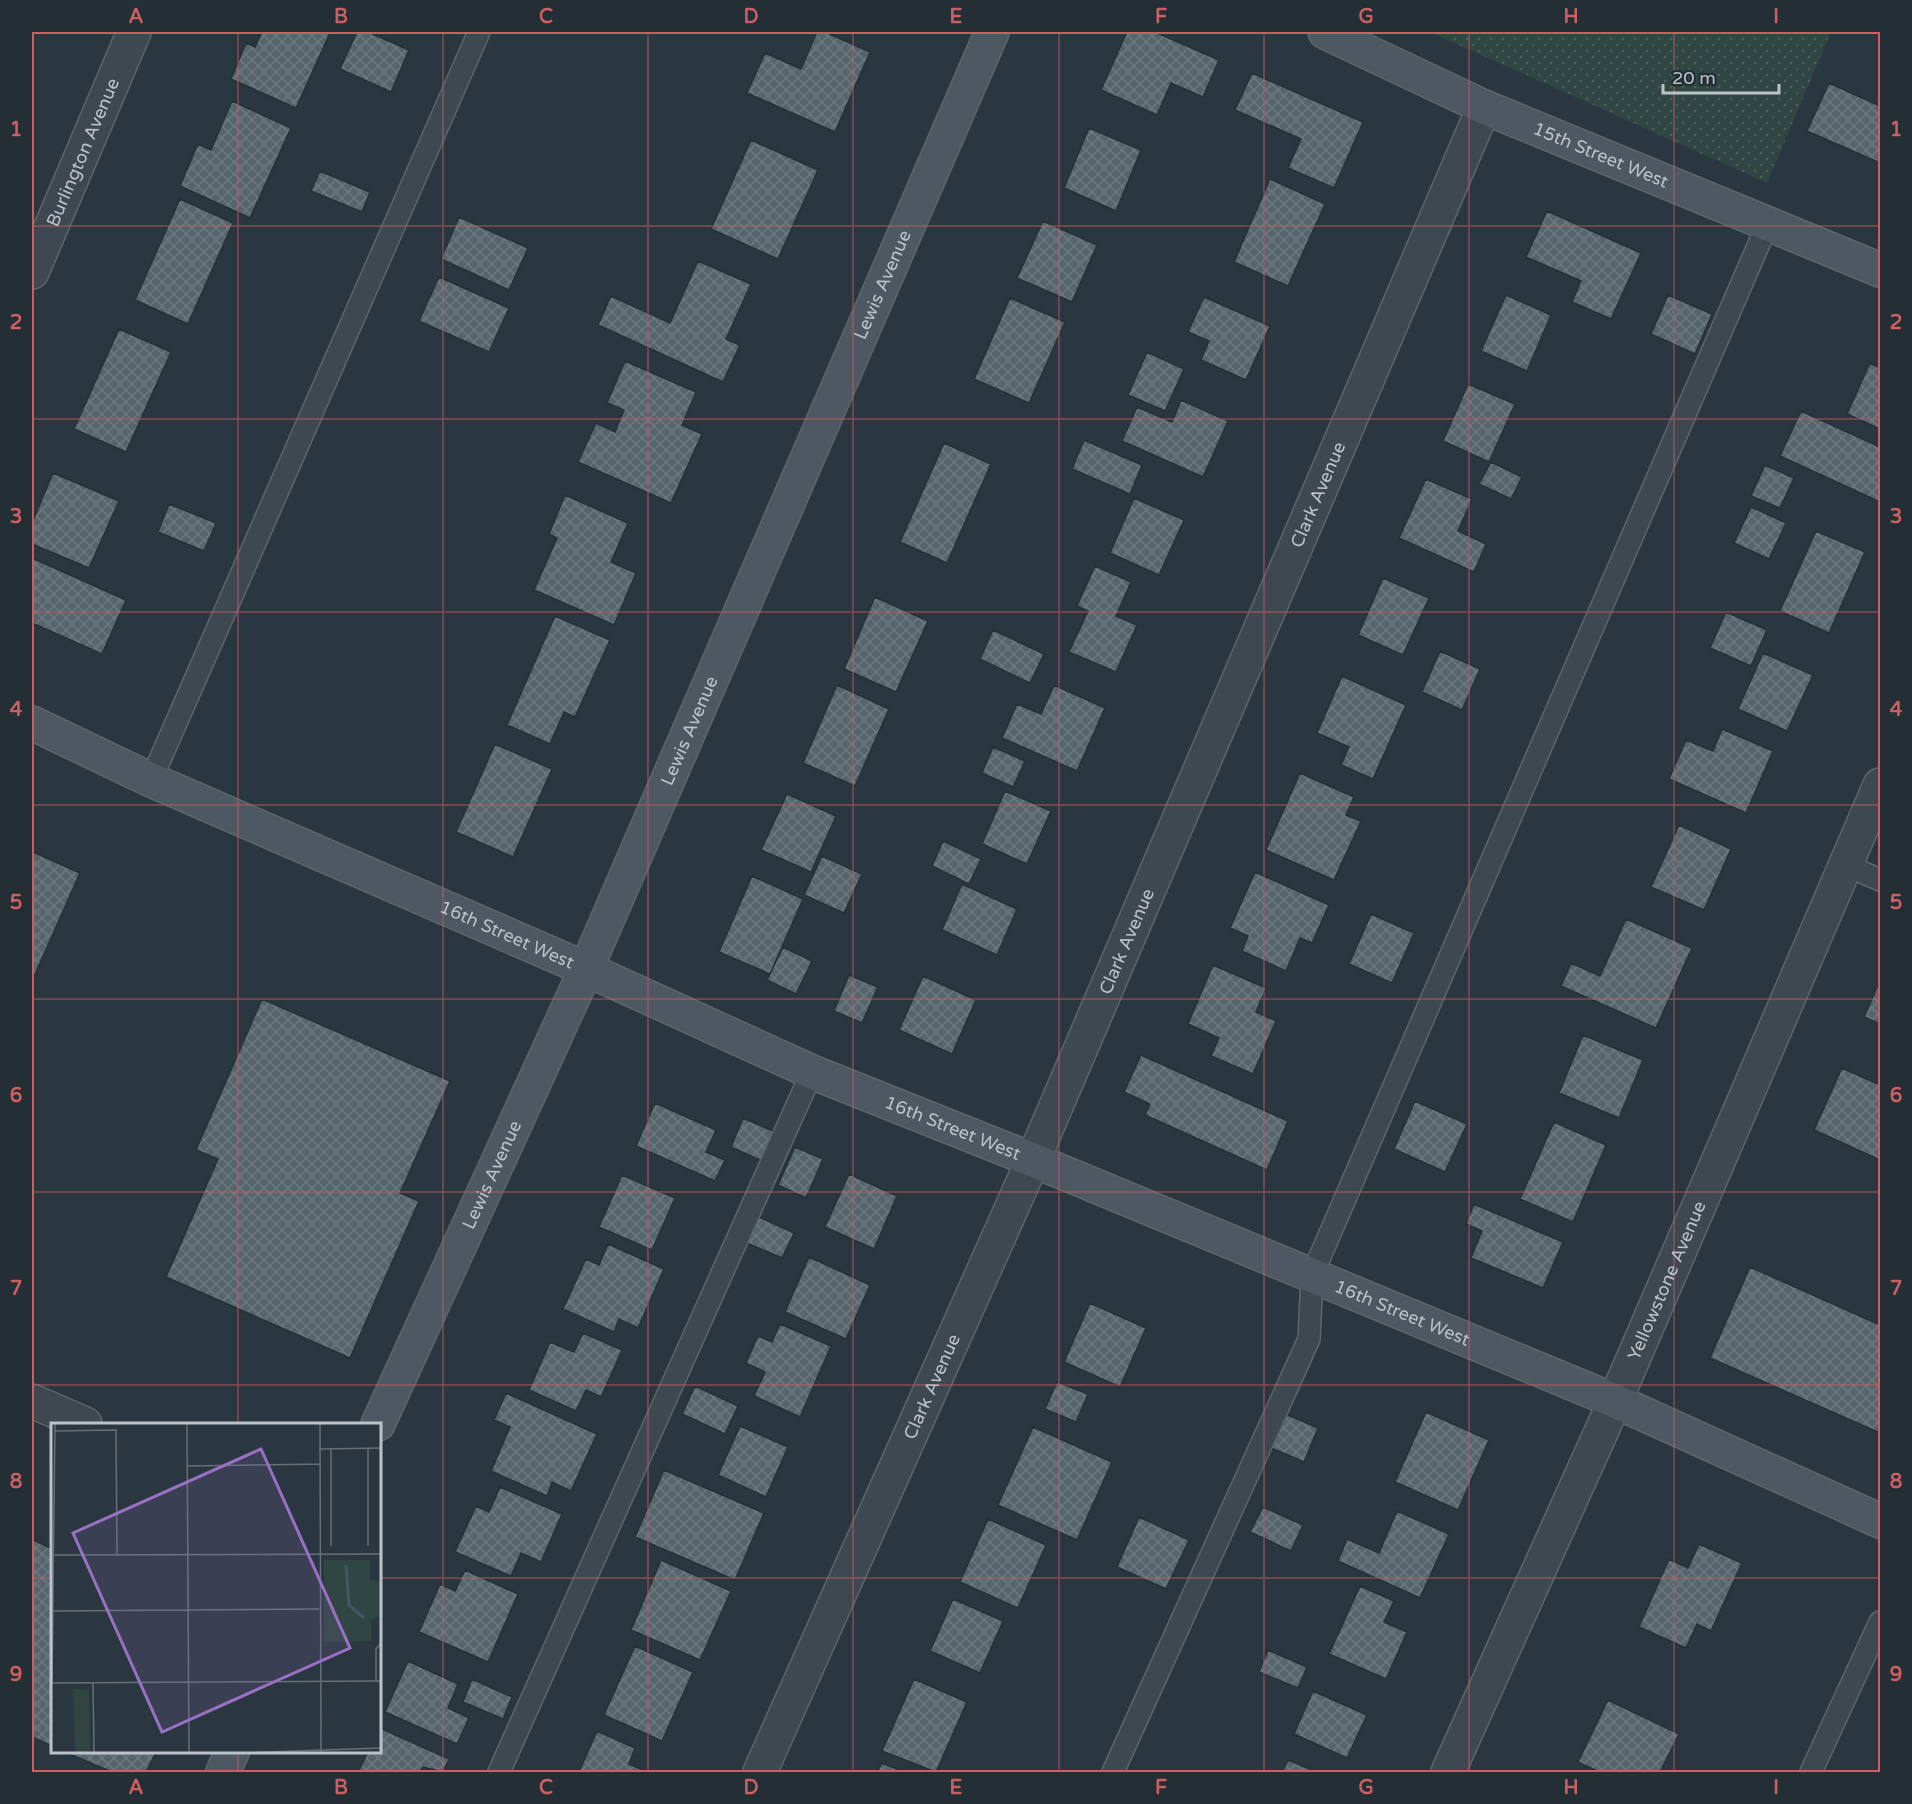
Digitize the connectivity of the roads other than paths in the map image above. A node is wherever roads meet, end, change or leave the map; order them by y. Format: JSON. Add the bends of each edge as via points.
{"nodes":[{"id":1,"x":134,"y":32,"type":"edge"},
{"id":2,"x":479,"y":32,"type":"edge"},
{"id":3,"x":992,"y":32,"type":"edge"},
{"id":4,"x":1325,"y":32,"type":"edge"},
{"id":5,"x":1485,"y":107,"type":"junction"},
{"id":6,"x":1768,"y":224,"type":"junction"},
{"id":7,"x":1881,"y":270,"type":"edge"},
{"id":8,"x":32,"y":272,"type":"edge"},
{"id":9,"x":32,"y":723,"type":"edge"},
{"id":10,"x":151,"y":780,"type":"junction"},
{"id":11,"x":1881,"y":785,"type":"edge"},
{"id":12,"x":1846,"y":865,"type":"junction"},
{"id":13,"x":1881,"y":880,"type":"edge"},
{"id":14,"x":586,"y":969,"type":"junction"},
{"id":15,"x":812,"y":1072,"type":"junction"},
{"id":16,"x":1033,"y":1160,"type":"junction"},
{"id":17,"x":1312,"y":1275,"type":"junction"},
{"id":18,"x":32,"y":1401,"type":"edge"},
{"id":19,"x":1615,"y":1401,"type":"junction"},
{"id":20,"x":81,"y":1423,"type":"edge"},
{"id":21,"x":379,"y":1423,"type":"edge"},
{"id":22,"x":1881,"y":1521,"type":"edge"},
{"id":23,"x":1881,"y":1622,"type":"edge"},
{"id":24,"x":232,"y":1753,"type":"edge"},
{"id":25,"x":223,"y":1773,"type":"edge"},
{"id":26,"x":499,"y":1773,"type":"edge"},
{"id":27,"x":760,"y":1773,"type":"edge"},
{"id":28,"x":1113,"y":1773,"type":"edge"},
{"id":29,"x":1448,"y":1773,"type":"edge"},
{"id":30,"x":1811,"y":1773,"type":"edge"}],
"edges":[{"from":1,"to":8,"type":"street","name":"Burlington Avenue"},
{"from":2,"to":10,"type":"lane"},
{"from":3,"to":14,"type":"street","name":"Lewis Avenue"},
{"from":4,"to":5,"type":"street","name":"15th Street West"},
{"from":5,"to":6,"type":"street","name":"15th Street West"},
{"from":5,"to":16,"type":"street","name":"Clark Avenue"},
{"from":6,"to":7,"type":"street","name":"15th Street West"},
{"from":6,"to":17,"type":"lane"},
{"from":9,"to":10,"type":"street","name":"16th Street West"},
{"from":10,"to":14,"type":"street","name":"16th Street West"},
{"from":11,"to":12,"type":"street","name":"Yellowstone Avenue"},
{"from":12,"to":13,"type":"lane"},
{"from":12,"to":19,"type":"street","name":"Yellowstone Avenue"},
{"from":14,"to":15,"type":"street","name":"16th Street West"},
{"from":14,"to":21,"type":"street","name":"Lewis Avenue"},
{"from":15,"to":16,"type":"street","name":"16th Street West"},
{"from":15,"to":26,"type":"lane"},
{"from":16,"to":17,"type":"street","name":"16th Street West"},
{"from":16,"to":27,"type":"street","name":"Clark Avenue"},
{"from":17,"to":19,"type":"street","name":"16th Street West"},
{"from":17,"to":28,"type":"lane","via":[[1309,1339]]},
{"from":18,"to":20,"type":"street"},
{"from":19,"to":22,"type":"street","name":"16th Street West"},
{"from":19,"to":29,"type":"street","name":"Yellowstone Avenue"},
{"from":23,"to":30,"type":"lane"},
{"from":24,"to":25,"type":"street"}]}
